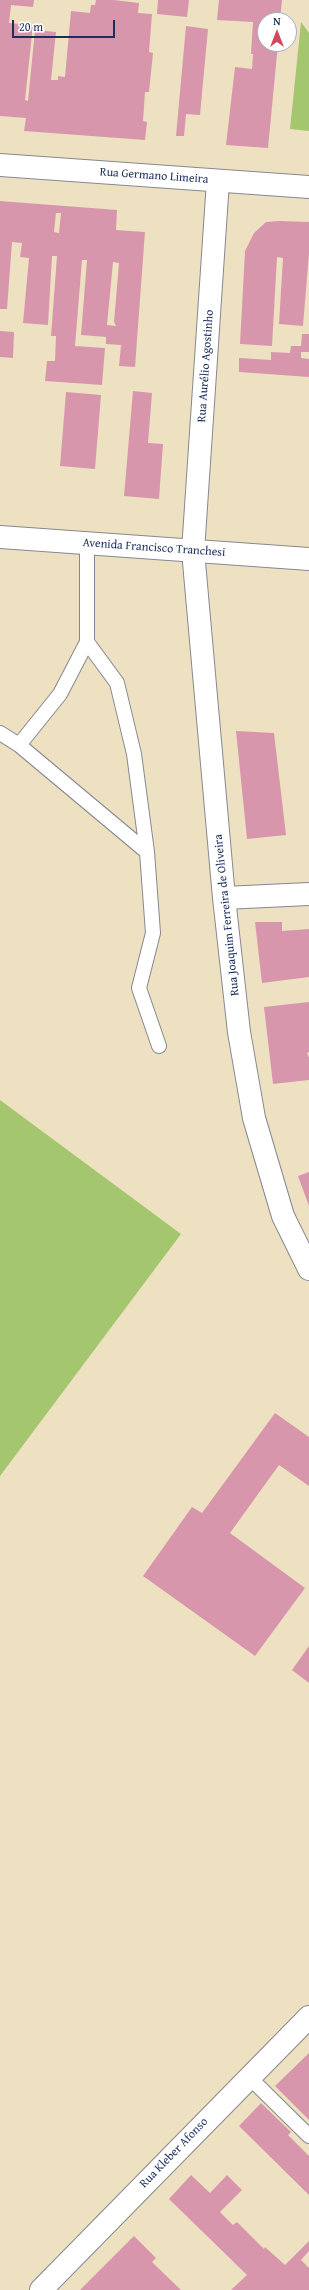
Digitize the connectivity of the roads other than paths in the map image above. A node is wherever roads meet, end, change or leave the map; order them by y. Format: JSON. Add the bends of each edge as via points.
{"nodes":[{"id":1,"x":0,"y":165,"type":"edge"},
{"id":2,"x":218,"y":181,"type":"junction"},
{"id":3,"x":309,"y":186,"type":"edge"},
{"id":4,"x":0,"y":538,"type":"edge"},
{"id":5,"x":87,"y":544,"type":"junction"},
{"id":6,"x":194,"y":551,"type":"junction"},
{"id":7,"x":309,"y":559,"type":"edge"},
{"id":8,"x":87,"y":642,"type":"junction"},
{"id":9,"x":0,"y":733,"type":"edge"},
{"id":10,"x":19,"y":745,"type":"junction"},
{"id":11,"x":147,"y":852,"type":"junction"},
{"id":12,"x":309,"y":894,"type":"edge"},
{"id":13,"x":224,"y":898,"type":"junction"},
{"id":14,"x":159,"y":1046,"type":"dead end"},
{"id":15,"x":309,"y":1269,"type":"edge"},
{"id":16,"x":309,"y":2017,"type":"edge"},
{"id":17,"x":249,"y":2077,"type":"junction"},
{"id":18,"x":309,"y":2136,"type":"edge"},
{"id":19,"x":41,"y":2290,"type":"edge"}],
"edges":[{"from":1,"to":2,"type":"street","name":"Rua Germano Limeira"},
{"from":2,"to":3,"type":"street","name":"Rua Germano Limeira"},
{"from":2,"to":6,"type":"street","name":"Rua Aurélio Agostinho"},
{"from":4,"to":5,"type":"street","name":"Avenida Francisco Tranchesi"},
{"from":5,"to":6,"type":"street","name":"Avenida Francisco Tranchesi"},
{"from":5,"to":8,"type":"lane"},
{"from":6,"to":7,"type":"street","name":"Avenida Francisco Tranchesi"},
{"from":6,"to":13,"type":"street","name":"Rua Joaquim Ferreira de Oliveira"},
{"from":8,"to":10,"type":"lane","via":[[60,694]]},
{"from":8,"to":11,"type":"lane","via":[[117,683],[134,754]]},
{"from":9,"to":10,"type":"lane"},
{"from":10,"to":11,"type":"lane"},
{"from":11,"to":14,"type":"lane","via":[[153,932],[139,988]]},
{"from":12,"to":13,"type":"street"},
{"from":13,"to":15,"type":"street","name":"Rua Joaquim Ferreira de Oliveira","via":[[239,1032],[254,1118],[283,1216]]},
{"from":16,"to":17,"type":"street","name":"Rua Kleber Afonso"},
{"from":17,"to":18,"type":"lane"},
{"from":17,"to":19,"type":"street","name":"Rua Kleber Afonso"}]}
